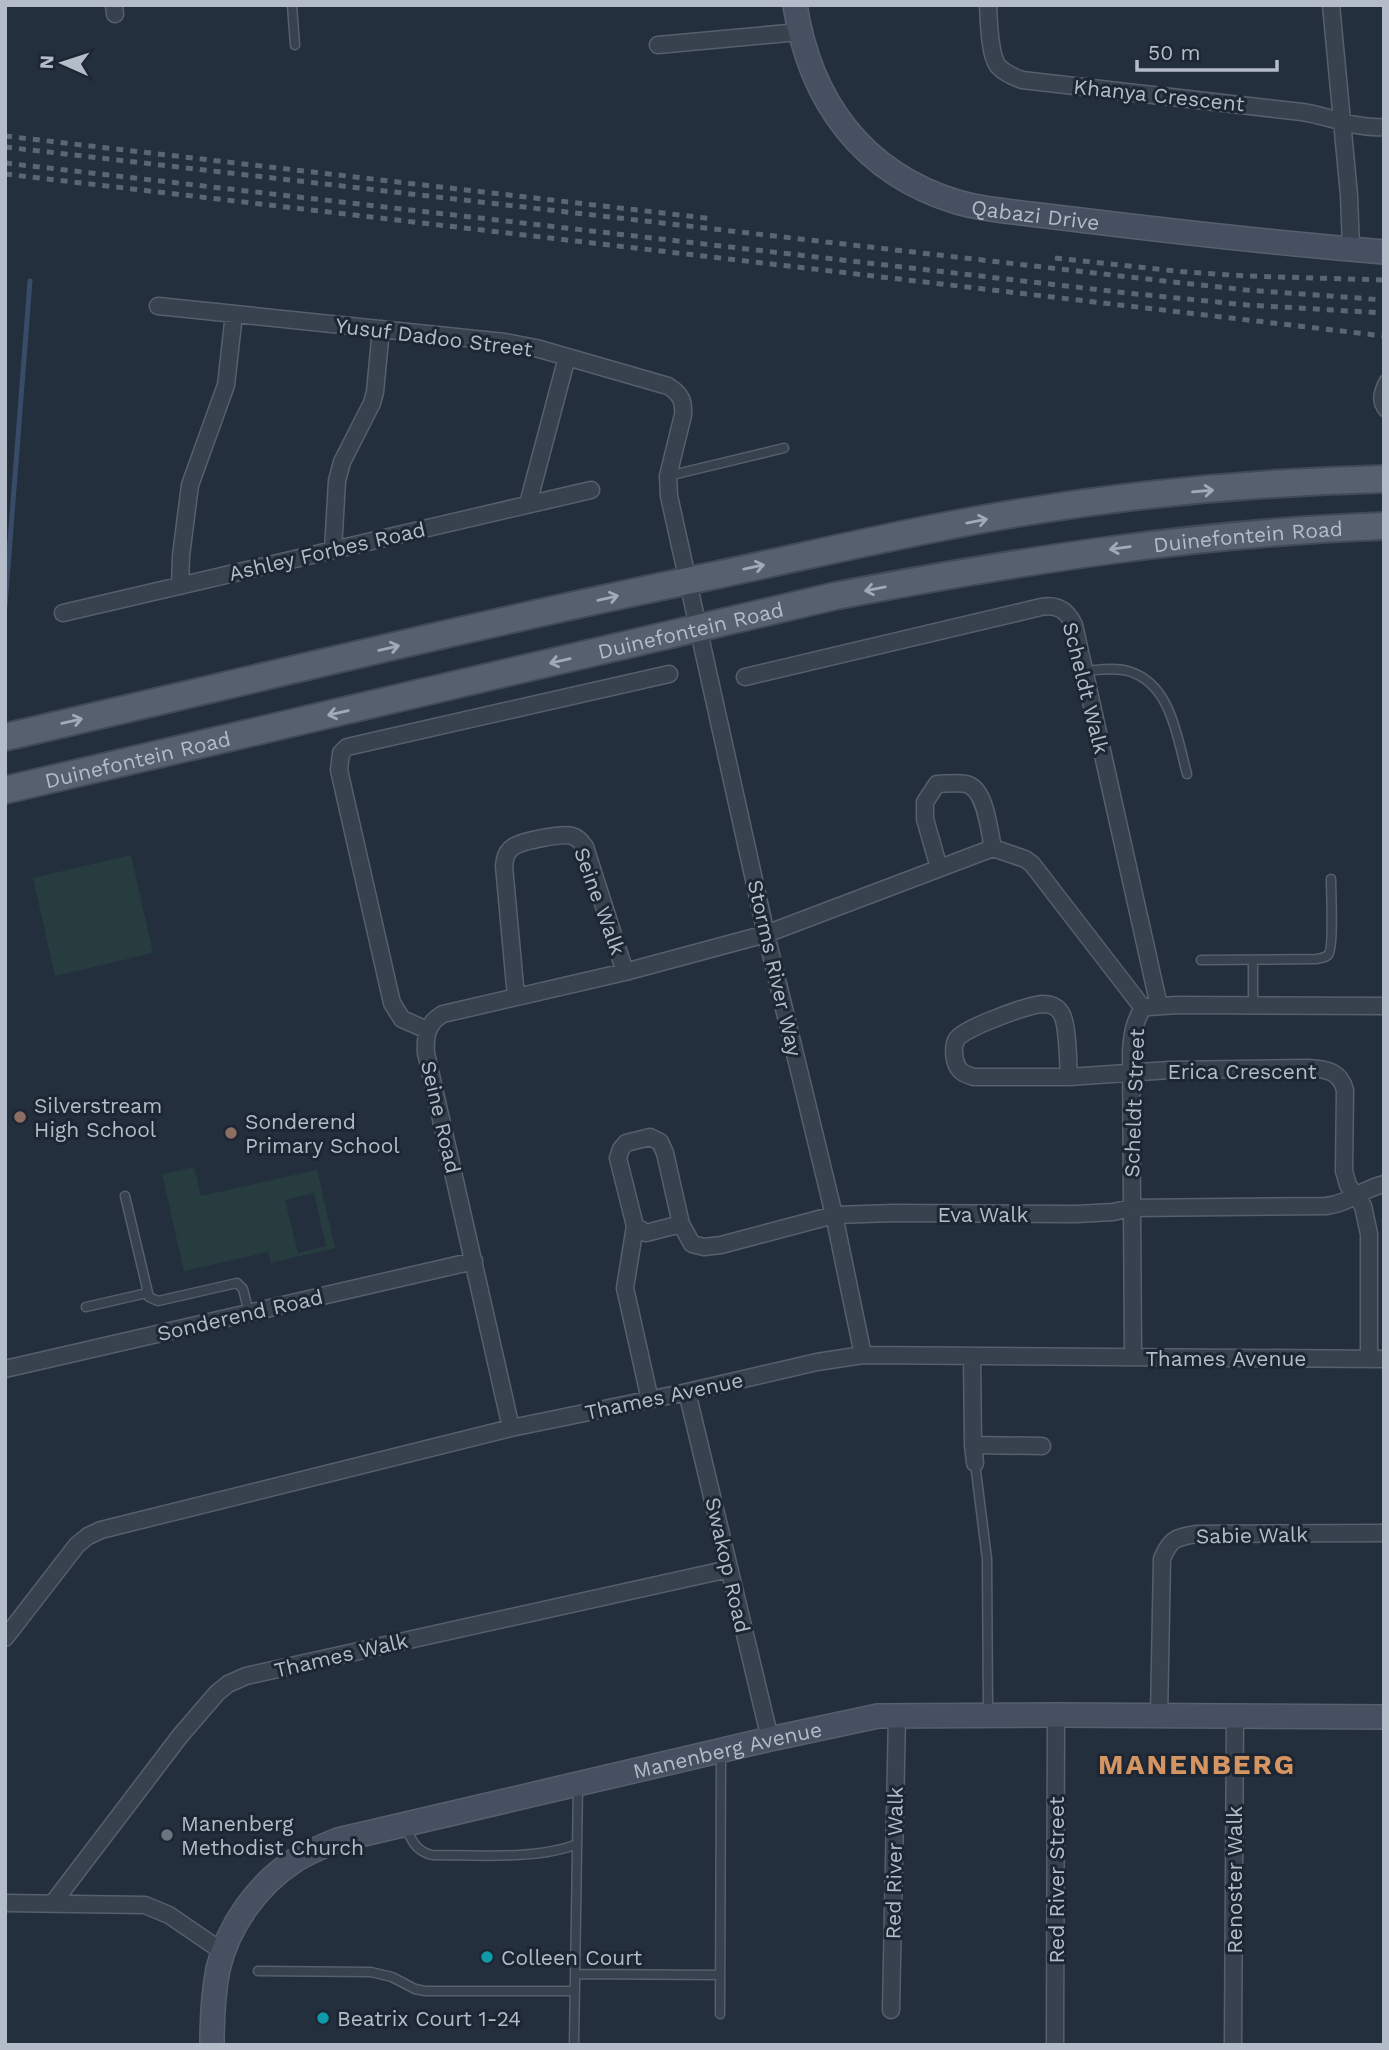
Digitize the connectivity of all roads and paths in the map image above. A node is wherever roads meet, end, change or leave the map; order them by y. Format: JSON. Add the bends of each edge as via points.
{"nodes":[{"id":1,"x":292,"y":5,"type":"edge"},
{"id":2,"x":795,"y":5,"type":"edge"},
{"id":3,"x":988,"y":5,"type":"edge"},
{"id":4,"x":1331,"y":5,"type":"edge"},
{"id":5,"x":799,"y":32,"type":"junction"},
{"id":6,"x":295,"y":45,"type":"dead end"},
{"id":7,"x":658,"y":45,"type":"dead end"},
{"id":8,"x":1342,"y":121,"type":"junction"},
{"id":9,"x":1384,"y":127,"type":"edge"},
{"id":10,"x":1351,"y":249,"type":"junction"},
{"id":11,"x":1384,"y":252,"type":"edge"},
{"id":12,"x":158,"y":306,"type":"dead end"},
{"id":13,"x":234,"y":314,"type":"junction"},
{"id":14,"x":381,"y":329,"type":"junction"},
{"id":15,"x":567,"y":357,"type":"junction"},
{"id":16,"x":1384,"y":380,"type":"edge"},
{"id":17,"x":1384,"y":412,"type":"edge"},
{"id":18,"x":784,"y":448,"type":"dead end"},
{"id":19,"x":668,"y":476,"type":"junction"},
{"id":20,"x":1384,"y":478,"type":"edge"},
{"id":21,"x":591,"y":490,"type":"dead end"},
{"id":22,"x":528,"y":504,"type":"junction"},
{"id":23,"x":1384,"y":526,"type":"edge"},
{"id":24,"x":333,"y":550,"type":"junction"},
{"id":25,"x":688,"y":580,"type":"junction"},
{"id":26,"x":180,"y":586,"type":"junction"},
{"id":27,"x":63,"y":613,"type":"dead end"},
{"id":28,"x":698,"y":629,"type":"junction"},
{"id":29,"x":1084,"y":671,"type":"junction"},
{"id":30,"x":669,"y":674,"type":"dead end"},
{"id":31,"x":745,"y":677,"type":"dead end"},
{"id":32,"x":5,"y":737,"type":"edge"},
{"id":33,"x":1187,"y":774,"type":"dead end"},
{"id":34,"x":5,"y":790,"type":"edge"},
{"id":35,"x":993,"y":848,"type":"junction"},
{"id":36,"x":939,"y":868,"type":"junction"},
{"id":37,"x":1331,"y":879,"type":"dead end"},
{"id":38,"x":766,"y":934,"type":"junction"},
{"id":39,"x":1201,"y":960,"type":"dead end"},
{"id":40,"x":1253,"y":960,"type":"junction"},
{"id":41,"x":625,"y":972,"type":"junction"},
{"id":42,"x":516,"y":997,"type":"junction"},
{"id":43,"x":1253,"y":1006,"type":"junction"},
{"id":44,"x":1384,"y":1006,"type":"edge"},
{"id":45,"x":1151,"y":1007,"type":"junction"},
{"id":46,"x":428,"y":1030,"type":"junction"},
{"id":47,"x":1132,"y":1072,"type":"junction"},
{"id":48,"x":1069,"y":1077,"type":"junction"},
{"id":49,"x":1384,"y":1184,"type":"edge"},
{"id":50,"x":125,"y":1196,"type":"dead end"},
{"id":51,"x":1356,"y":1197,"type":"junction"},
{"id":52,"x":1131,"y":1208,"type":"junction"},
{"id":53,"x":834,"y":1215,"type":"junction"},
{"id":54,"x":681,"y":1224,"type":"junction"},
{"id":55,"x":635,"y":1226,"type":"junction"},
{"id":56,"x":474,"y":1261,"type":"junction"},
{"id":57,"x":147,"y":1293,"type":"junction"},
{"id":58,"x":86,"y":1307,"type":"dead end"},
{"id":59,"x":249,"y":1313,"type":"junction"},
{"id":60,"x":863,"y":1355,"type":"junction"},
{"id":61,"x":972,"y":1356,"type":"junction"},
{"id":62,"x":1133,"y":1357,"type":"junction"},
{"id":63,"x":1376,"y":1359,"type":"edge"},
{"id":64,"x":5,"y":1369,"type":"edge"},
{"id":65,"x":687,"y":1392,"type":"junction"},
{"id":66,"x":650,"y":1400,"type":"junction"},
{"id":67,"x":511,"y":1428,"type":"junction"},
{"id":68,"x":973,"y":1445,"type":"junction"},
{"id":69,"x":1042,"y":1446,"type":"dead end"},
{"id":70,"x":975,"y":1463,"type":"joint"},
{"id":71,"x":1384,"y":1533,"type":"edge"},
{"id":72,"x":729,"y":1569,"type":"junction"},
{"id":73,"x":5,"y":1638,"type":"edge"},
{"id":74,"x":897,"y":1715,"type":"junction"},
{"id":75,"x":988,"y":1715,"type":"junction"},
{"id":76,"x":1056,"y":1715,"type":"junction"},
{"id":77,"x":1159,"y":1716,"type":"junction"},
{"id":78,"x":1235,"y":1716,"type":"junction"},
{"id":79,"x":1384,"y":1717,"type":"edge"},
{"id":80,"x":770,"y":1739,"type":"junction"},
{"id":81,"x":721,"y":1751,"type":"junction"},
{"id":82,"x":578,"y":1784,"type":"junction"},
{"id":83,"x":405,"y":1824,"type":"junction"},
{"id":84,"x":577,"y":1844,"type":"junction"},
{"id":85,"x":5,"y":1903,"type":"edge"},
{"id":86,"x":53,"y":1903,"type":"junction"},
{"id":87,"x":223,"y":1952,"type":"junction"},
{"id":88,"x":258,"y":1971,"type":"dead end"},
{"id":89,"x":575,"y":1974,"type":"junction"},
{"id":90,"x":720,"y":1975,"type":"junction"},
{"id":91,"x":574,"y":1991,"type":"junction"},
{"id":92,"x":891,"y":2010,"type":"dead end"},
{"id":93,"x":720,"y":2014,"type":"dead end"},
{"id":94,"x":212,"y":2045,"type":"edge"},
{"id":95,"x":574,"y":2045,"type":"edge"},
{"id":96,"x":1055,"y":2045,"type":"edge"},
{"id":97,"x":1233,"y":2045,"type":"edge"}],
"edges":[{"from":1,"to":6,"type":"lane"},
{"from":2,"to":5,"type":"street","name":"Qabazi Drive"},
{"from":3,"to":8,"type":"street","name":"Khanya Crescent","via":[[998,66],[1022,80],[1301,111]]},
{"from":4,"to":8,"type":"street"},
{"from":5,"to":7,"type":"street"},
{"from":5,"to":10,"type":"street","name":"Qabazi Drive","via":[[826,101],[856,141],[890,170],[933,193],[1008,212]]},
{"from":8,"to":9,"type":"street","name":"Khanya Crescent"},
{"from":8,"to":10,"type":"street"},
{"from":10,"to":11,"type":"street","name":"Qabazi Drive"},
{"from":12,"to":13,"type":"street","name":"Yusuf Dadoo Street"},
{"from":13,"to":14,"type":"street","name":"Yusuf Dadoo Street"},
{"from":13,"to":26,"type":"street","via":[[226,385],[190,485]]},
{"from":14,"to":15,"type":"street","name":"Yusuf Dadoo Street","via":[[505,342]]},
{"from":14,"to":24,"type":"street","via":[[372,403],[337,481]]},
{"from":15,"to":19,"type":"street","name":"Yusuf Dadoo Street","via":[[677,391],[683,415]]},
{"from":15,"to":22,"type":"street"},
{"from":16,"to":17,"type":"lane","via":[[1378,399]]},
{"from":18,"to":19,"type":"lane"},
{"from":19,"to":25,"type":"street","name":"Yusuf Dadoo Street","via":[[668,496]]},
{"from":25,"to":20,"type":"main road","one_way":true,"via":[[1042,509],[1185,492]]},
{"from":21,"to":22,"type":"street","name":"Ashley Forbes Road"},
{"from":22,"to":24,"type":"street","name":"Ashley Forbes Road"},
{"from":23,"to":28,"type":"main road","name":"Duinefontein Road","one_way":true,"via":[[1228,535],[1063,556],[835,596]]},
{"from":24,"to":26,"type":"street","name":"Ashley Forbes Road"},
{"from":25,"to":28,"type":"street","name":"Storms River Way"},
{"from":32,"to":25,"type":"main road","one_way":true},
{"from":26,"to":27,"type":"street","name":"Ashley Forbes Road"},
{"from":28,"to":34,"type":"main road","name":"Duinefontein Road","one_way":true},
{"from":28,"to":38,"type":"street","name":"Storms River Way"},
{"from":29,"to":31,"type":"street","name":"Scheldt Walk","via":[[1069,615],[1048,606]]},
{"from":29,"to":33,"type":"lane","via":[[1127,671],[1159,692],[1171,716]]},
{"from":29,"to":45,"type":"street","name":"Scheldt Walk"},
{"from":30,"to":46,"type":"street","via":[[347,747],[341,753],[339,770],[392,1003],[402,1018]]},
{"from":35,"to":36,"type":"street","name":"Seine Road"},
{"from":35,"to":36,"type":"street","via":[[981,795],[974,786],[937,784],[925,802],[925,819]]},
{"from":35,"to":45,"type":"street","via":[[1032,864]]},
{"from":36,"to":38,"type":"street","name":"Seine Road"},
{"from":37,"to":40,"type":"lane","via":[[1328,956]]},
{"from":38,"to":41,"type":"street","name":"Seine Road"},
{"from":38,"to":53,"type":"street","name":"Storms River Way"},
{"from":39,"to":40,"type":"lane"},
{"from":40,"to":43,"type":"lane"},
{"from":41,"to":42,"type":"street","name":"Seine Road"},
{"from":41,"to":42,"type":"street","name":"Seine Walk","via":[[579,839],[570,835],[516,845],[505,857],[504,866]]},
{"from":42,"to":46,"type":"street","name":"Seine Road","via":[[443,1014]]},
{"from":43,"to":44,"type":"street","name":"Scheldt Street"},
{"from":43,"to":45,"type":"street","name":"Scheldt Street"},
{"from":45,"to":47,"type":"street","name":"Scheldt Street","via":[[1136,1019]]},
{"from":46,"to":56,"type":"street","name":"Seine Road","via":[[426,1053]]},
{"from":47,"to":48,"type":"street"},
{"from":47,"to":51,"type":"street","name":"Erica Crescent","via":[[1309,1068],[1332,1072],[1343,1081],[1345,1090],[1344,1171]]},
{"from":47,"to":52,"type":"street","name":"Scheldt Street"},
{"from":48,"to":48,"type":"street","via":[[1064,1018],[1052,1005],[1033,1006],[964,1031],[954,1046],[957,1067],[974,1077]]},
{"from":49,"to":51,"type":"street"},
{"from":50,"to":57,"type":"lane"},
{"from":51,"to":52,"type":"street","via":[[1326,1206]]},
{"from":51,"to":63,"type":"street","via":[[1363,1206],[1369,1234]]},
{"from":52,"to":53,"type":"street","name":"Eva Walk","via":[[1076,1214]]},
{"from":52,"to":62,"type":"street","name":"Scheldt Street"},
{"from":53,"to":54,"type":"street","via":[[704,1247],[692,1244]]},
{"from":53,"to":60,"type":"street","name":"Storms River Way"},
{"from":54,"to":55,"type":"street","via":[[646,1233]]},
{"from":54,"to":55,"type":"street","via":[[665,1153],[660,1142],[650,1137],[626,1143],[618,1157]]},
{"from":55,"to":66,"type":"street","via":[[625,1288]]},
{"from":56,"to":59,"type":"street","name":"Sonderend Road"},
{"from":56,"to":67,"type":"street","name":"Seine Road"},
{"from":57,"to":58,"type":"lane"},
{"from":57,"to":59,"type":"lane","via":[[158,1301],[237,1283]]},
{"from":59,"to":64,"type":"street","name":"Sonderend Road"},
{"from":60,"to":61,"type":"street","name":"Thames Avenue"},
{"from":60,"to":65,"type":"street","name":"Thames Avenue"},
{"from":61,"to":62,"type":"street","name":"Thames Avenue"},
{"from":61,"to":68,"type":"street"},
{"from":62,"to":63,"type":"street","name":"Thames Avenue"},
{"from":65,"to":66,"type":"street","name":"Thames Avenue"},
{"from":65,"to":72,"type":"street","name":"Swakop Road"},
{"from":66,"to":67,"type":"street","name":"Thames Avenue"},
{"from":67,"to":73,"type":"street","name":"Thames Avenue","via":[[101,1530],[77,1545]]},
{"from":68,"to":69,"type":"street"},
{"from":68,"to":70,"type":"street"},
{"from":70,"to":75,"type":"lane","via":[[987,1559]]},
{"from":71,"to":77,"type":"street","name":"Sabie Walk","via":[[1197,1534],[1173,1540],[1162,1559]]},
{"from":72,"to":80,"type":"street","name":"Swakop Road"},
{"from":72,"to":86,"type":"street","name":"Thames Walk","via":[[246,1676],[228,1684],[180,1736]]},
{"from":74,"to":75,"type":"street","name":"Manenberg Avenue"},
{"from":74,"to":80,"type":"street","name":"Manenberg Avenue"},
{"from":74,"to":92,"type":"street","name":"Red River Walk"},
{"from":75,"to":76,"type":"street","name":"Manenberg Avenue"},
{"from":76,"to":77,"type":"street","name":"Manenberg Avenue"},
{"from":76,"to":96,"type":"street","name":"Red River Street"},
{"from":77,"to":78,"type":"street","name":"Manenberg Avenue"},
{"from":78,"to":79,"type":"street","name":"Manenberg Avenue"},
{"from":78,"to":97,"type":"street","name":"Renoster Walk"},
{"from":80,"to":81,"type":"street","name":"Manenberg Avenue"},
{"from":81,"to":82,"type":"street","name":"Manenberg Avenue"},
{"from":81,"to":90,"type":"lane"},
{"from":82,"to":83,"type":"street","name":"Manenberg Avenue"},
{"from":82,"to":84,"type":"lane"},
{"from":83,"to":84,"type":"lane","via":[[417,1849],[432,1856],[540,1853]]},
{"from":83,"to":87,"type":"street","name":"Manenberg Avenue","via":[[338,1840],[295,1861],[260,1890]]},
{"from":84,"to":89,"type":"lane"},
{"from":85,"to":86,"type":"street"},
{"from":86,"to":87,"type":"street","via":[[145,1905],[169,1915]]},
{"from":87,"to":94,"type":"street","name":"Manenberg Avenue","via":[[215,1988]]},
{"from":88,"to":91,"type":"lane","via":[[371,1972],[425,1991]]},
{"from":89,"to":90,"type":"lane"},
{"from":89,"to":91,"type":"lane"},
{"from":90,"to":93,"type":"lane"},
{"from":91,"to":95,"type":"lane"}]}
